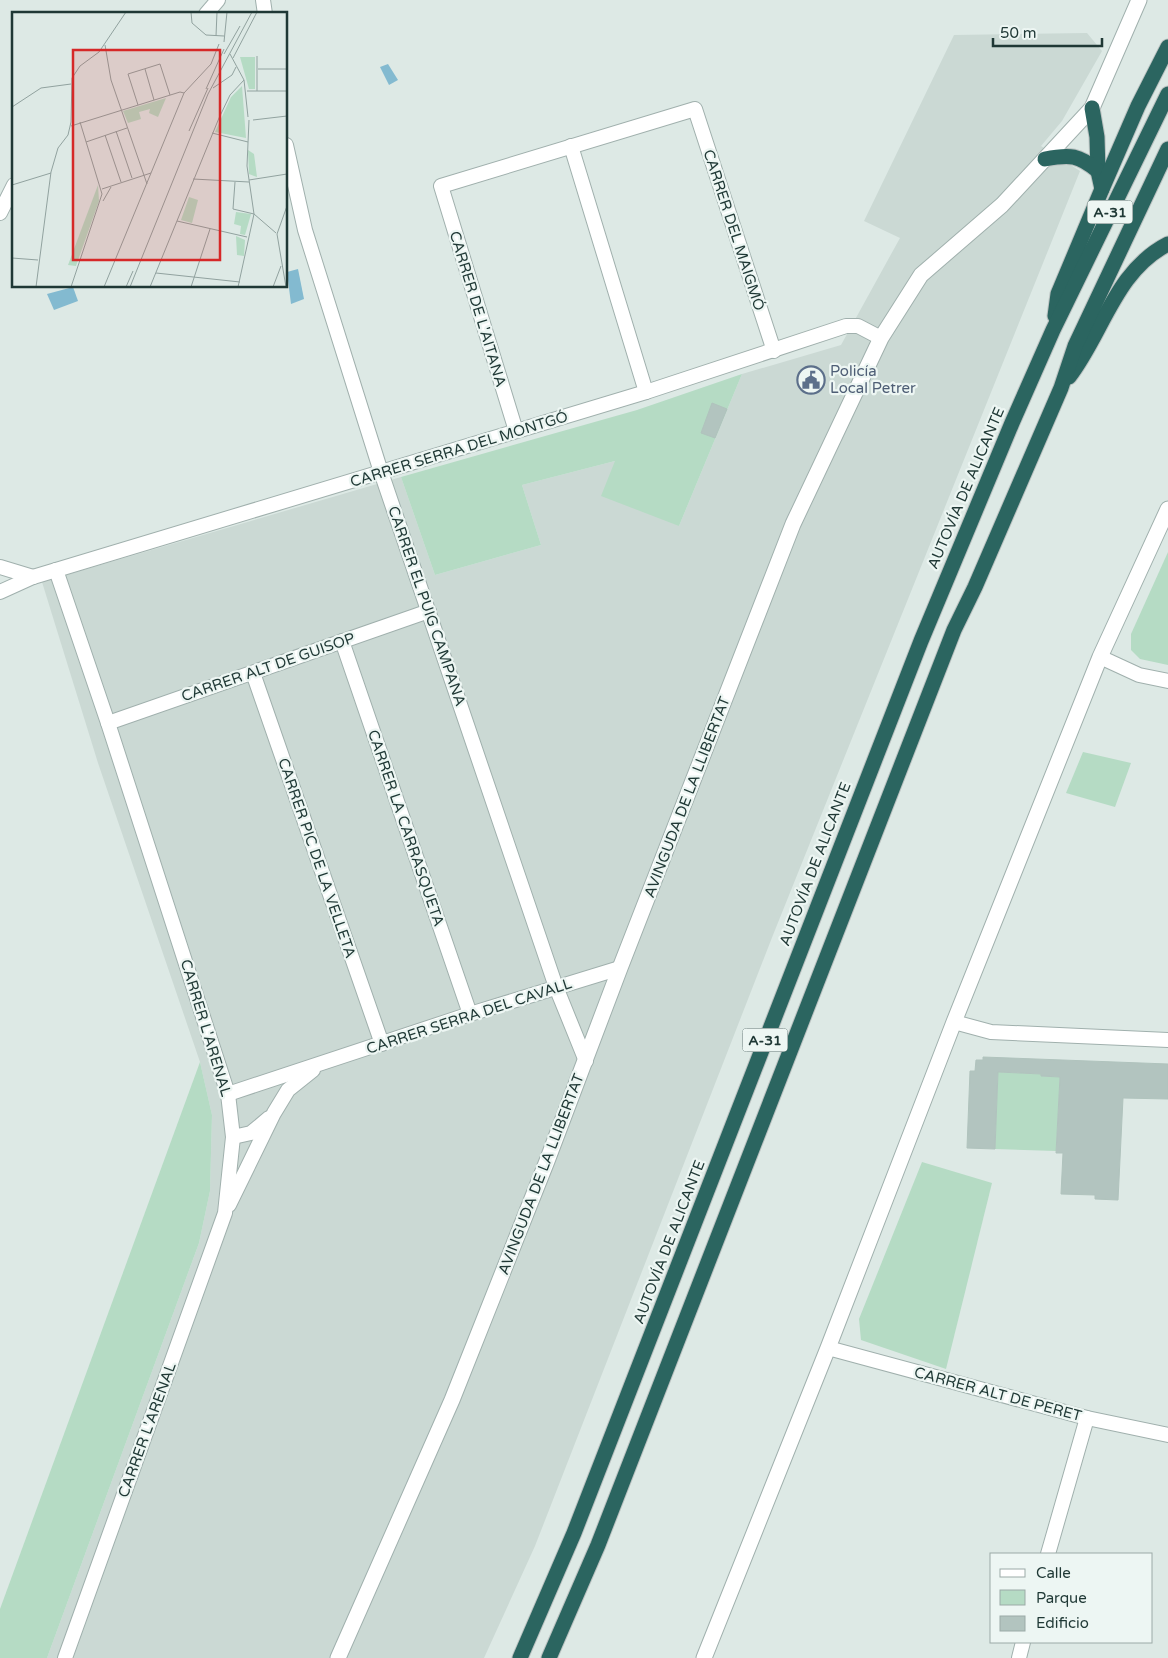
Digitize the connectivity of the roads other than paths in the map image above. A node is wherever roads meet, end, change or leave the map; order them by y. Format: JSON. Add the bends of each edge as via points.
{"nodes":[{"id":1,"x":218,"y":0,"type":"edge"},
{"id":2,"x":1139,"y":0,"type":"edge"},
{"id":3,"x":208,"y":12,"type":"edge"},
{"id":4,"x":1168,"y":47,"type":"edge"},
{"id":5,"x":1168,"y":94,"type":"edge"},
{"id":6,"x":1092,"y":108,"type":"junction"},
{"id":7,"x":571,"y":146,"type":"junction"},
{"id":8,"x":1168,"y":150,"type":"edge"},
{"id":9,"x":288,"y":154,"type":"edge"},
{"id":10,"x":1045,"y":159,"type":"junction"},
{"id":11,"x":1098,"y":171,"type":"junction"},
{"id":12,"x":12,"y":189,"type":"edge"},
{"id":13,"x":1102,"y":189,"type":"junction"},
{"id":14,"x":0,"y":213,"type":"edge"},
{"id":15,"x":1168,"y":244,"type":"edge"},
{"id":16,"x":1053,"y":330,"type":"junction"},
{"id":17,"x":881,"y":338,"type":"junction"},
{"id":18,"x":774,"y":351,"type":"junction"},
{"id":19,"x":1061,"y":388,"type":"junction"},
{"id":20,"x":646,"y":392,"type":"junction"},
{"id":21,"x":516,"y":431,"type":"junction"},
{"id":22,"x":380,"y":472,"type":"junction"},
{"id":23,"x":1168,"y":509,"type":"edge"},
{"id":24,"x":0,"y":567,"type":"edge"},
{"id":25,"x":56,"y":570,"type":"junction"},
{"id":26,"x":33,"y":577,"type":"junction"},
{"id":27,"x":0,"y":592,"type":"edge"},
{"id":28,"x":429,"y":611,"type":"junction"},
{"id":29,"x":342,"y":642,"type":"junction"},
{"id":30,"x":1100,"y":657,"type":"junction"},
{"id":31,"x":253,"y":673,"type":"junction"},
{"id":32,"x":1168,"y":681,"type":"edge"},
{"id":33,"x":108,"y":724,"type":"junction"},
{"id":34,"x":620,"y":968,"type":"junction"},
{"id":35,"x":556,"y":987,"type":"junction"},
{"id":36,"x":470,"y":1014,"type":"junction"},
{"id":37,"x":954,"y":1022,"type":"junction"},
{"id":38,"x":1168,"y":1040,"type":"edge"},
{"id":39,"x":382,"y":1044,"type":"junction"},
{"id":40,"x":586,"y":1061,"type":"junction"},
{"id":41,"x":319,"y":1064,"type":"junction"},
{"id":42,"x":228,"y":1094,"type":"junction"},
{"id":43,"x":274,"y":1113,"type":"junction"},
{"id":44,"x":233,"y":1137,"type":"junction"},
{"id":45,"x":225,"y":1213,"type":"junction"},
{"id":46,"x":828,"y":1348,"type":"junction"},
{"id":47,"x":1087,"y":1418,"type":"junction"},
{"id":48,"x":1168,"y":1435,"type":"edge"},
{"id":49,"x":1048,"y":1553,"type":"edge"},
{"id":50,"x":1023,"y":1643,"type":"edge"},
{"id":51,"x":65,"y":1658,"type":"edge"},
{"id":52,"x":338,"y":1658,"type":"edge"},
{"id":53,"x":520,"y":1658,"type":"edge"},
{"id":54,"x":549,"y":1658,"type":"edge"},
{"id":55,"x":704,"y":1658,"type":"edge"},
{"id":56,"x":1019,"y":1658,"type":"edge"}],
"edges":[{"from":1,"to":3,"type":"street"},
{"from":2,"to":6,"type":"street","name":"AVINGUDA DE LA LLIBERTAT"},
{"from":4,"to":13,"type":"highway"},
{"from":5,"to":16,"type":"highway","name":"AUTOVÍA DE ALICANTE","number":"A-31"},
{"from":6,"to":10,"type":"street","name":"AVINGUDA DE LA LLIBERTAT"},
{"from":6,"to":11,"type":"highway"},
{"from":7,"to":18,"type":"street","name":"CARRER DEL MAIGMÓ","via":[[695,108]]},
{"from":7,"to":20,"type":"street"},
{"from":7,"to":21,"type":"street","name":"CARRER DE L'AITANA","via":[[441,186]]},
{"from":8,"to":19,"type":"highway","number":"A-31","via":[[1075,346]]},
{"from":9,"to":22,"type":"street","name":"CARRER EL PUIG CAMPANA","via":[[305,230]]},
{"from":10,"to":11,"type":"highway","via":[[1076,156]]},
{"from":10,"to":17,"type":"street","name":"AVINGUDA DE LA LLIBERTAT","via":[[1002,205],[921,275]]},
{"from":11,"to":13,"type":"highway"},
{"from":12,"to":14,"type":"street"},
{"from":13,"to":16,"type":"highway","via":[[1058,294]]},
{"from":15,"to":19,"type":"highway","via":[[1140,264],[1124,282],[1082,360]]},
{"from":16,"to":53,"type":"highway","name":"AUTOVÍA DE ALICANTE","number":"A-31","via":[[921,642],[578,1524]]},
{"from":17,"to":18,"type":"street","name":"CARRER SERRA DEL MONTGÓ","via":[[858,326],[846,326]]},
{"from":17,"to":34,"type":"street","name":"AVINGUDA DE LA LLIBERTAT","via":[[793,524]]},
{"from":18,"to":20,"type":"street","name":"CARRER SERRA DEL MONTGÓ"},
{"from":19,"to":54,"type":"highway","number":"A-31","via":[[954,630],[598,1545]]},
{"from":20,"to":21,"type":"street","name":"CARRER SERRA DEL MONTGÓ"},
{"from":21,"to":22,"type":"street","name":"CARRER SERRA DEL MONTGÓ"},
{"from":22,"to":25,"type":"street","name":"CARRER SERRA DEL MONTGÓ"},
{"from":22,"to":28,"type":"street","name":"CARRER EL PUIG CAMPANA"},
{"from":23,"to":30,"type":"street"},
{"from":24,"to":26,"type":"street"},
{"from":25,"to":26,"type":"street","name":"CARRER SERRA DEL MONTGÓ"},
{"from":25,"to":33,"type":"street","name":"CARRER L'ARENAL"},
{"from":26,"to":27,"type":"street","name":"CARRER SERRA DEL MONTGÓ"},
{"from":28,"to":29,"type":"street","name":"CARRER ALT DE GUISOP"},
{"from":28,"to":35,"type":"street","name":"CARRER EL PUIG CAMPANA"},
{"from":29,"to":31,"type":"street","name":"CARRER ALT DE GUISOP"},
{"from":29,"to":36,"type":"street","name":"CARRER LA CARRASQUETA"},
{"from":30,"to":32,"type":"street","via":[[1139,675]]},
{"from":30,"to":37,"type":"street"},
{"from":31,"to":33,"type":"street","name":"CARRER ALT DE GUISOP"},
{"from":31,"to":39,"type":"street","name":"CARRER PIC DE LA VELLETA"},
{"from":33,"to":42,"type":"street","name":"CARRER L'ARENAL"},
{"from":34,"to":35,"type":"street","name":"CARRER SERRA DEL CAVALL"},
{"from":34,"to":40,"type":"street","name":"AVINGUDA DE LA LLIBERTAT"},
{"from":35,"to":36,"type":"street","name":"CARRER SERRA DEL CAVALL"},
{"from":35,"to":40,"type":"street","name":"CARRER EL PUIG CAMPANA"},
{"from":36,"to":39,"type":"street","name":"CARRER SERRA DEL CAVALL"},
{"from":37,"to":38,"type":"street","via":[[991,1032]]},
{"from":37,"to":46,"type":"street"},
{"from":39,"to":41,"type":"street","name":"CARRER SERRA DEL CAVALL"},
{"from":40,"to":52,"type":"street","name":"AVINGUDA DE LA LLIBERTAT","via":[[452,1400]]},
{"from":41,"to":42,"type":"street","name":"CARRER SERRA DEL CAVALL"},
{"from":41,"to":43,"type":"street","name":"CARRER SERRA DEL CAVALL","via":[[288,1090]]},
{"from":42,"to":44,"type":"street","name":"CARRER L'ARENAL"},
{"from":43,"to":44,"type":"street","name":"CARRER SERRA DEL CAVALL","via":[[251,1133]]},
{"from":43,"to":45,"type":"street","name":"CARRER SERRA DEL CAVALL"},
{"from":44,"to":45,"type":"street","name":"CARRER L'ARENAL"},
{"from":45,"to":51,"type":"street","name":"CARRER L'ARENAL"},
{"from":46,"to":47,"type":"street","name":"CARRER ALT DE PERET"},
{"from":46,"to":55,"type":"street"},
{"from":47,"to":48,"type":"street","name":"CARRER ALT DE PERET"},
{"from":47,"to":49,"type":"street"},
{"from":50,"to":56,"type":"street"}]}
